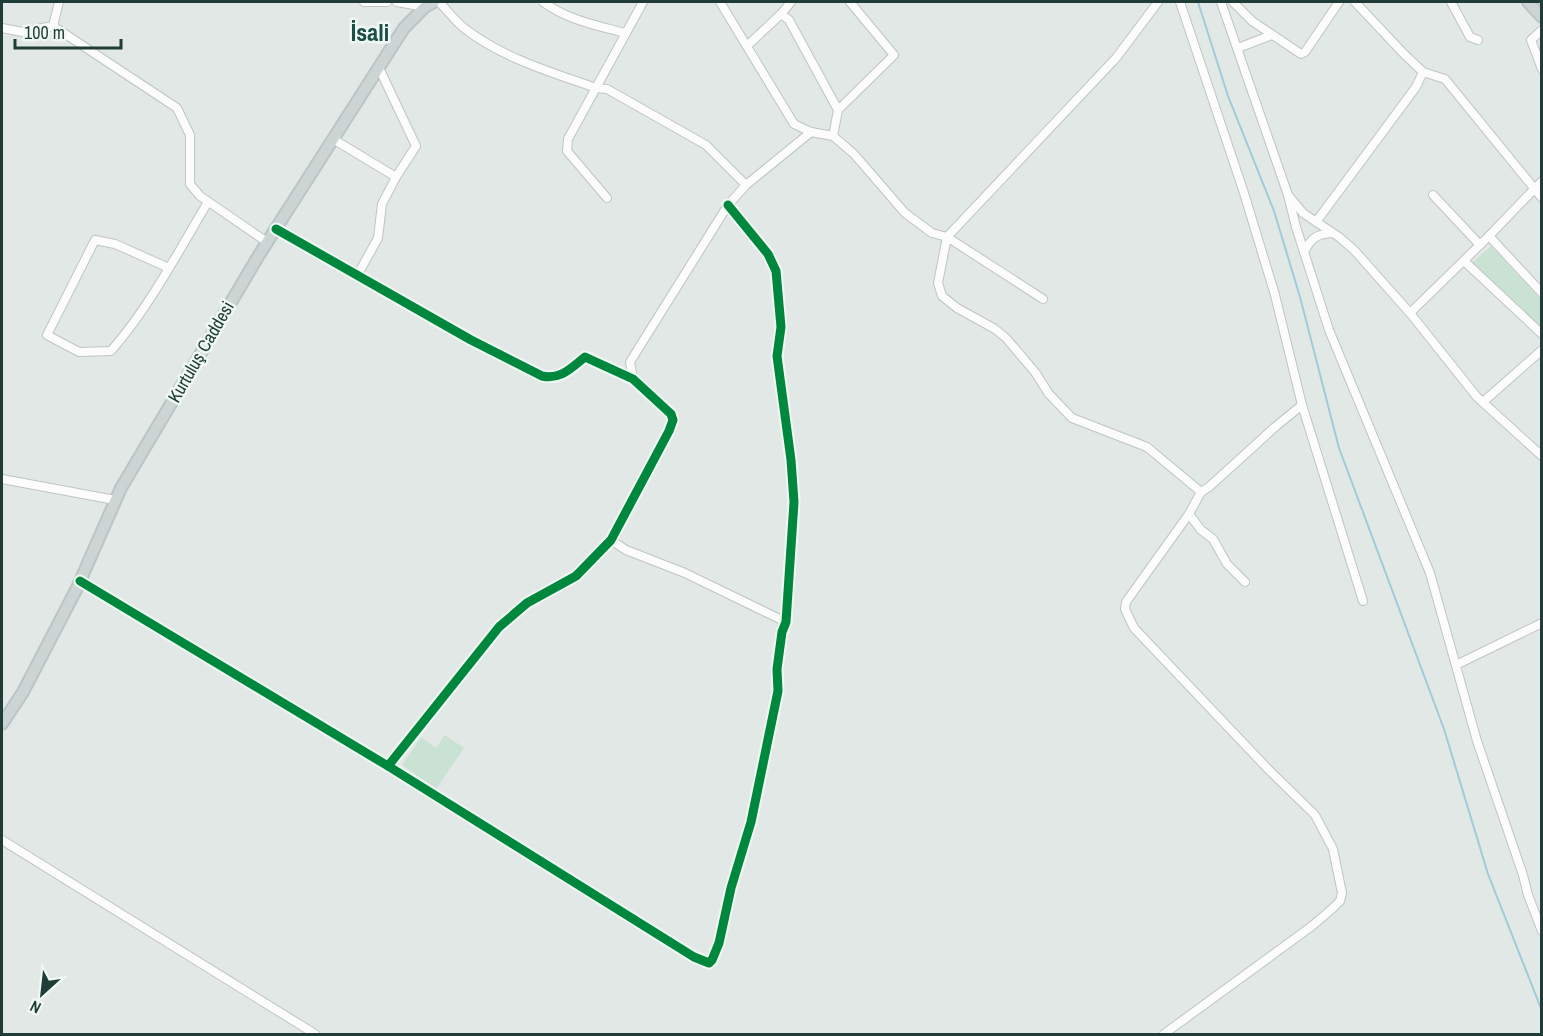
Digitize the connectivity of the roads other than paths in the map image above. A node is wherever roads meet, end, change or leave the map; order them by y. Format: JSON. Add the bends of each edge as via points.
{"nodes":[{"id":1,"x":59,"y":2,"type":"edge"},
{"id":2,"x":364,"y":2,"type":"edge"},
{"id":3,"x":387,"y":2,"type":"edge"},
{"id":4,"x":397,"y":2,"type":"edge"},
{"id":5,"x":543,"y":2,"type":"edge"},
{"id":6,"x":643,"y":2,"type":"edge"},
{"id":7,"x":720,"y":2,"type":"edge"},
{"id":8,"x":791,"y":2,"type":"edge"},
{"id":9,"x":850,"y":2,"type":"edge"},
{"id":10,"x":1158,"y":2,"type":"edge"},
{"id":11,"x":1180,"y":2,"type":"edge"},
{"id":12,"x":1221,"y":2,"type":"edge"},
{"id":13,"x":1233,"y":2,"type":"edge"},
{"id":14,"x":1339,"y":2,"type":"edge"},
{"id":15,"x":1355,"y":2,"type":"edge"},
{"id":16,"x":1451,"y":2,"type":"edge"},
{"id":17,"x":1528,"y":2,"type":"edge"},
{"id":18,"x":433,"y":3,"type":"edge"},
{"id":19,"x":781,"y":14,"type":"junction"},
{"id":20,"x":1542,"y":16,"type":"edge"},
{"id":21,"x":53,"y":26,"type":"junction"},
{"id":22,"x":2,"y":28,"type":"edge"},
{"id":23,"x":1542,"y":30,"type":"edge"},
{"id":24,"x":625,"y":33,"type":"junction"},
{"id":25,"x":1272,"y":35,"type":"junction"},
{"id":26,"x":1478,"y":40,"type":"dead end"},
{"id":27,"x":748,"y":45,"type":"junction"},
{"id":28,"x":1238,"y":48,"type":"junction"},
{"id":29,"x":379,"y":68,"type":"junction"},
{"id":30,"x":1542,"y":69,"type":"edge"},
{"id":31,"x":1423,"y":72,"type":"junction"},
{"id":32,"x":596,"y":88,"type":"junction"},
{"id":33,"x":838,"y":110,"type":"junction"},
{"id":34,"x":811,"y":132,"type":"junction"},
{"id":35,"x":833,"y":136,"type":"junction"},
{"id":36,"x":333,"y":139,"type":"junction"},
{"id":37,"x":396,"y":177,"type":"junction"},
{"id":38,"x":1542,"y":181,"type":"edge"},
{"id":39,"x":746,"y":185,"type":"junction"},
{"id":40,"x":1533,"y":190,"type":"junction"},
{"id":41,"x":1288,"y":195,"type":"junction"},
{"id":42,"x":1433,"y":195,"type":"dead end"},
{"id":43,"x":607,"y":198,"type":"dead end"},
{"id":44,"x":1542,"y":198,"type":"edge"},
{"id":45,"x":208,"y":202,"type":"junction"},
{"id":46,"x":728,"y":206,"type":"junction"},
{"id":47,"x":1316,"y":222,"type":"junction"},
{"id":48,"x":276,"y":229,"type":"junction"},
{"id":49,"x":1332,"y":233,"type":"junction"},
{"id":50,"x":1489,"y":236,"type":"junction"},
{"id":51,"x":947,"y":237,"type":"junction"},
{"id":52,"x":267,"y":242,"type":"junction"},
{"id":53,"x":1480,"y":245,"type":"junction"},
{"id":54,"x":1304,"y":252,"type":"junction"},
{"id":55,"x":1464,"y":261,"type":"junction"},
{"id":56,"x":169,"y":268,"type":"junction"},
{"id":57,"x":357,"y":276,"type":"junction"},
{"id":58,"x":1542,"y":293,"type":"edge"},
{"id":59,"x":1043,"y":299,"type":"dead end"},
{"id":60,"x":1410,"y":313,"type":"junction"},
{"id":61,"x":1542,"y":334,"type":"edge"},
{"id":62,"x":1542,"y":350,"type":"edge"},
{"id":63,"x":633,"y":379,"type":"junction"},
{"id":64,"x":1483,"y":402,"type":"junction"},
{"id":65,"x":1302,"y":405,"type":"junction"},
{"id":66,"x":1542,"y":456,"type":"edge"},
{"id":67,"x":2,"y":479,"type":"edge"},
{"id":68,"x":1200,"y":492,"type":"junction"},
{"id":69,"x":115,"y":500,"type":"junction"},
{"id":70,"x":1189,"y":514,"type":"junction"},
{"id":71,"x":610,"y":540,"type":"junction"},
{"id":72,"x":80,"y":581,"type":"junction"},
{"id":73,"x":1245,"y":582,"type":"dead end"},
{"id":74,"x":1363,"y":601,"type":"dead end"},
{"id":75,"x":786,"y":622,"type":"junction"},
{"id":76,"x":1542,"y":623,"type":"edge"},
{"id":77,"x":1456,"y":665,"type":"junction"},
{"id":78,"x":2,"y":724,"type":"edge"},
{"id":79,"x":388,"y":766,"type":"junction"},
{"id":80,"x":2,"y":840,"type":"edge"},
{"id":81,"x":1542,"y":931,"type":"edge"},
{"id":82,"x":315,"y":1035,"type":"edge"},
{"id":83,"x":1164,"y":1035,"type":"edge"}],
"edges":[{"from":1,"to":21,"type":"street"},
{"from":2,"to":3,"type":"street"},
{"from":4,"to":18,"type":"street"},
{"from":5,"to":24,"type":"street","via":[[573,20]]},
{"from":6,"to":24,"type":"street"},
{"from":7,"to":27,"type":"street"},
{"from":8,"to":19,"type":"street"},
{"from":9,"to":33,"type":"street","via":[[894,55]]},
{"from":10,"to":51,"type":"street","via":[[1116,58]]},
{"from":11,"to":65,"type":"street","via":[[1241,182]]},
{"from":12,"to":28,"type":"street"},
{"from":13,"to":25,"type":"street"},
{"from":14,"to":25,"type":"street","via":[[1301,54]]},
{"from":15,"to":31,"type":"street"},
{"from":16,"to":26,"type":"street","via":[[1470,37]]},
{"from":17,"to":20,"type":"main road"},
{"from":18,"to":29,"type":"main road","name":"Kurtuluş Caddesi","via":[[404,28]]},
{"from":18,"to":32,"type":"street","via":[[488,44],[524,62]]},
{"from":19,"to":27,"type":"street"},
{"from":19,"to":33,"type":"street","via":[[789,20]]},
{"from":21,"to":22,"type":"street","via":[[22,32]]},
{"from":21,"to":45,"type":"street","via":[[177,108],[190,135],[190,184]]},
{"from":23,"to":30,"type":"street","via":[[1531,40]]},
{"from":24,"to":32,"type":"street"},
{"from":25,"to":28,"type":"street"},
{"from":27,"to":34,"type":"street","via":[[794,124]]},
{"from":28,"to":41,"type":"street"},
{"from":29,"to":36,"type":"main road","name":"Kurtuluş Caddesi"},
{"from":29,"to":37,"type":"street","via":[[416,146]]},
{"from":31,"to":40,"type":"street","via":[[1445,79]]},
{"from":31,"to":47,"type":"street","via":[[1416,87]]},
{"from":32,"to":39,"type":"street","via":[[607,89],[706,145]]},
{"from":32,"to":43,"type":"street","via":[[568,139],[567,151]]},
{"from":33,"to":35,"type":"street"},
{"from":34,"to":35,"type":"street"},
{"from":34,"to":39,"type":"street"},
{"from":35,"to":51,"type":"street","via":[[854,154],[905,213],[932,233]]},
{"from":36,"to":37,"type":"street"},
{"from":36,"to":48,"type":"main road","name":"Kurtuluş Caddesi"},
{"from":37,"to":57,"type":"street","via":[[382,204],[378,238]]},
{"from":38,"to":40,"type":"street"},
{"from":39,"to":46,"type":"street"},
{"from":40,"to":44,"type":"street"},
{"from":40,"to":50,"type":"street"},
{"from":41,"to":47,"type":"street"},
{"from":41,"to":54,"type":"street"},
{"from":42,"to":53,"type":"street"},
{"from":45,"to":52,"type":"street"},
{"from":45,"to":56,"type":"street"},
{"from":46,"to":63,"type":"street","via":[[630,362]]},
{"from":46,"to":75,"type":"street","via":[[768,254],[776,271],[781,327],[777,356],[794,502]]},
{"from":47,"to":49,"type":"street"},
{"from":48,"to":52,"type":"main road","name":"Kurtuluş Caddesi"},
{"from":48,"to":57,"type":"street"},
{"from":49,"to":54,"type":"street","via":[[1313,238]]},
{"from":49,"to":60,"type":"street","via":[[1354,250]]},
{"from":50,"to":53,"type":"street"},
{"from":50,"to":58,"type":"street"},
{"from":51,"to":59,"type":"street"},
{"from":51,"to":68,"type":"street","via":[[938,283],[942,296],[1006,338],[1072,418],[1147,447]]},
{"from":52,"to":69,"type":"main road","name":"Kurtuluş Caddesi"},
{"from":53,"to":55,"type":"street"},
{"from":54,"to":77,"type":"street","via":[[1329,330],[1430,573]]},
{"from":55,"to":60,"type":"street"},
{"from":55,"to":61,"type":"street"},
{"from":56,"to":56,"type":"street","via":[[134,325],[111,351],[79,352],[47,335],[95,240],[115,244]]},
{"from":57,"to":63,"type":"street","via":[[542,376],[559,376],[585,357]]},
{"from":60,"to":64,"type":"street"},
{"from":62,"to":64,"type":"street"},
{"from":63,"to":71,"type":"street","via":[[673,420]]},
{"from":64,"to":66,"type":"street"},
{"from":65,"to":68,"type":"street"},
{"from":65,"to":74,"type":"street"},
{"from":67,"to":69,"type":"street"},
{"from":68,"to":70,"type":"street"},
{"from":69,"to":72,"type":"main road","name":"Kurtuluş Caddesi"},
{"from":70,"to":73,"type":"street"},
{"from":70,"to":83,"type":"street","via":[[1126,602],[1125,609],[1134,628],[1315,815],[1333,849],[1342,893],[1340,901],[1312,926]]},
{"from":71,"to":75,"type":"street"},
{"from":71,"to":79,"type":"street","via":[[576,576],[527,603],[499,627]]},
{"from":72,"to":78,"type":"main road","name":"Kurtuluş Caddesi","via":[[23,692]]},
{"from":72,"to":79,"type":"street"},
{"from":75,"to":79,"type":"street","via":[[777,669],[778,692],[751,822],[719,943],[709,963]]},
{"from":76,"to":77,"type":"street"},
{"from":77,"to":81,"type":"street","via":[[1477,741]]},
{"from":80,"to":82,"type":"street"}]}
